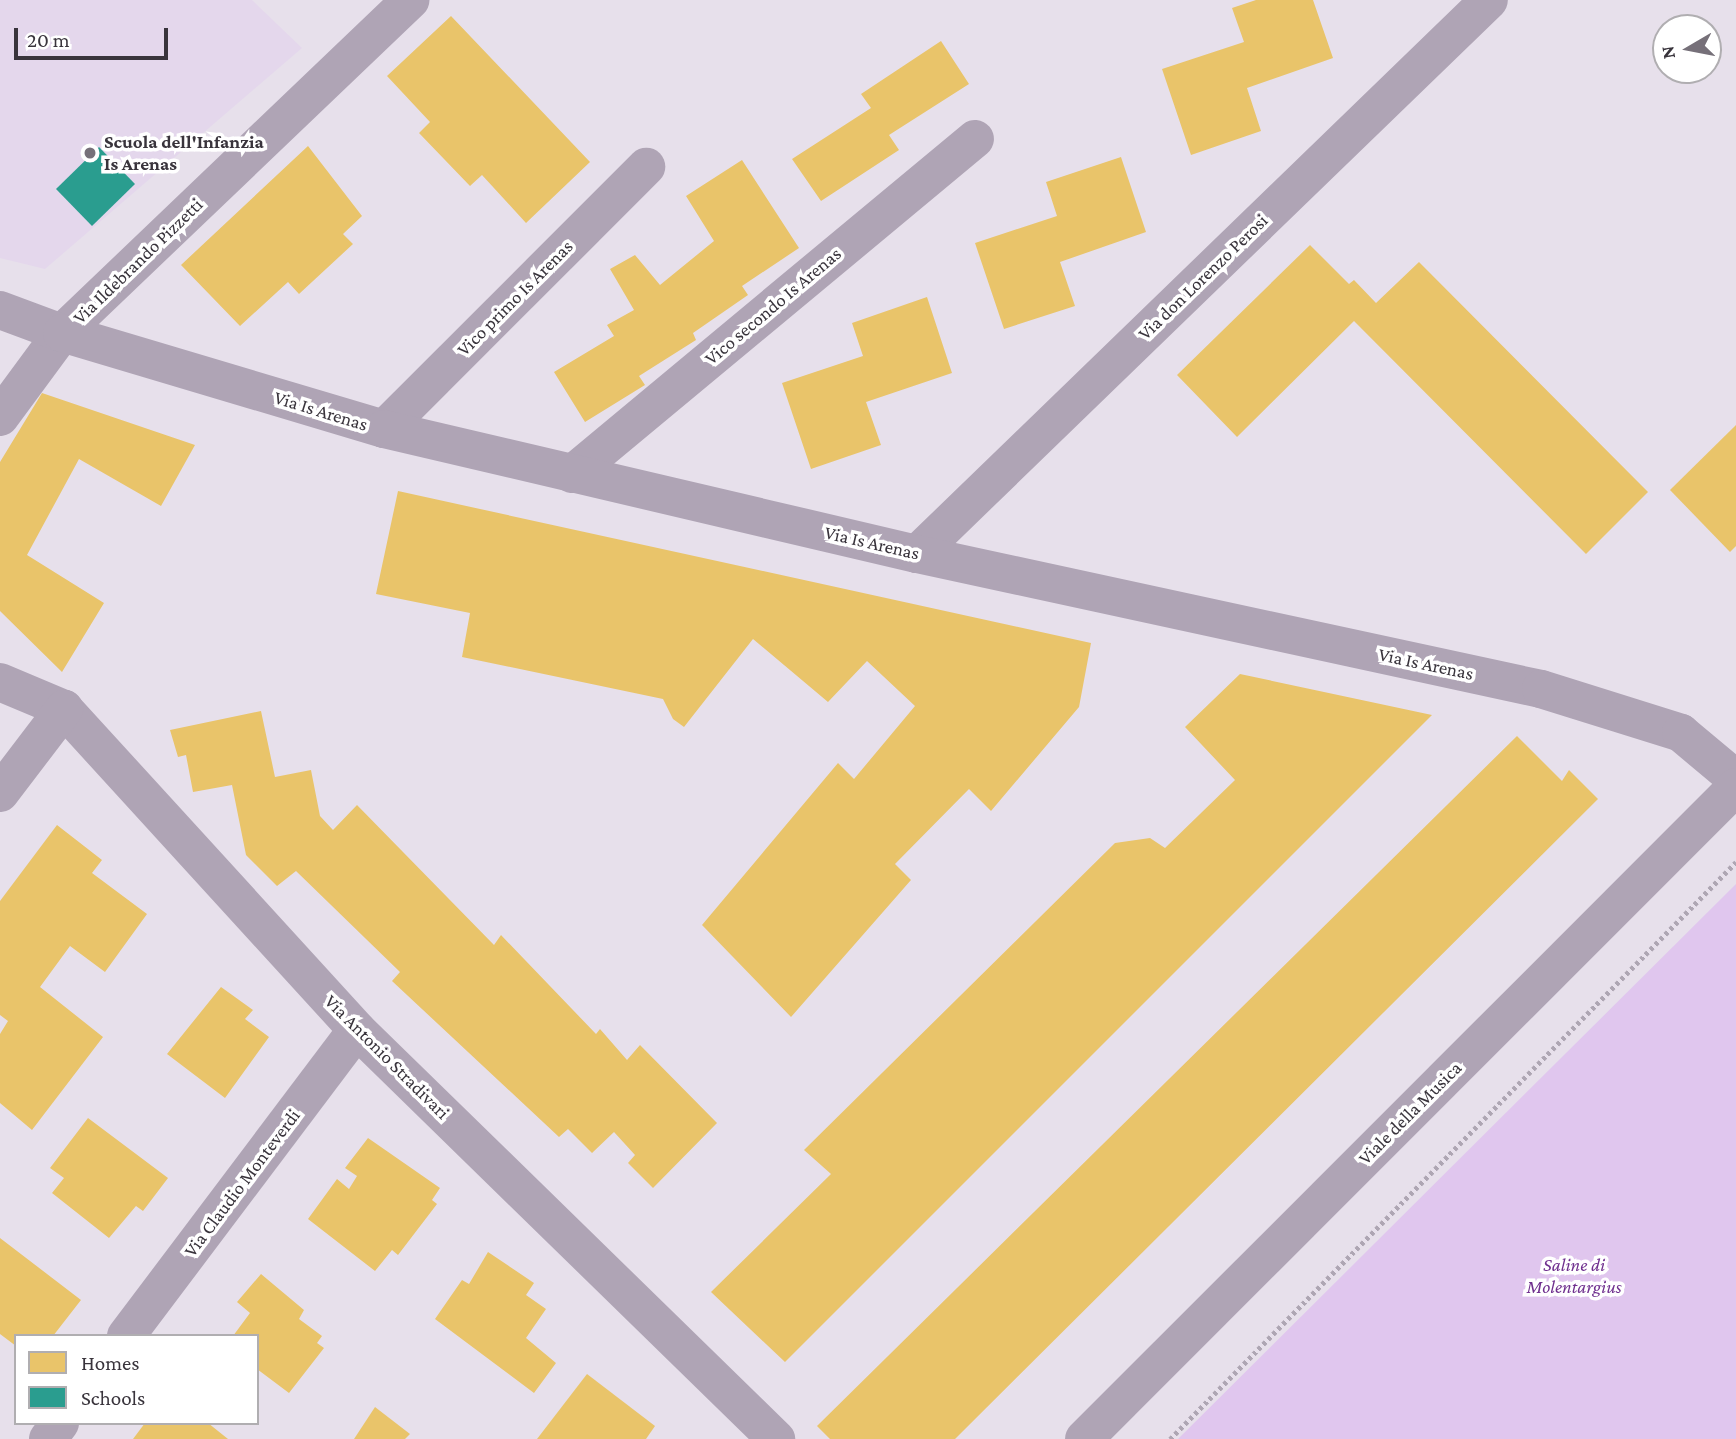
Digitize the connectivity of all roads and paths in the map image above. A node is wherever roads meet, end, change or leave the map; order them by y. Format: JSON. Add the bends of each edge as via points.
{"nodes":[{"id":1,"x":410,"y":0,"type":"edge"},
{"id":2,"x":1489,"y":0,"type":"edge"},
{"id":3,"x":975,"y":139,"type":"dead end"},
{"id":4,"x":646,"y":167,"type":"dead end"},
{"id":5,"x":0,"y":310,"type":"edge"},
{"id":6,"x":62,"y":333,"type":"junction"},
{"id":7,"x":0,"y":417,"type":"edge"},
{"id":8,"x":384,"y":429,"type":"junction"},
{"id":9,"x":572,"y":474,"type":"junction"},
{"id":10,"x":917,"y":554,"type":"junction"},
{"id":11,"x":0,"y":682,"type":"edge"},
{"id":12,"x":64,"y":709,"type":"junction"},
{"id":13,"x":1736,"y":779,"type":"edge"},
{"id":14,"x":1736,"y":787,"type":"edge"},
{"id":15,"x":0,"y":793,"type":"edge"},
{"id":16,"x":1736,"y":862,"type":"edge"},
{"id":17,"x":357,"y":1030,"type":"junction"},
{"id":18,"x":128,"y":1334,"type":"edge"},
{"id":19,"x":776,"y":1439,"type":"edge"},
{"id":20,"x":1084,"y":1439,"type":"edge"},
{"id":21,"x":1170,"y":1439,"type":"edge"}],
"edges":[{"from":1,"to":6,"type":"street","name":"Via Ildebrando Pizzetti"},
{"from":2,"to":10,"type":"street","name":"Via don Lorenzo Perosi"},
{"from":3,"to":9,"type":"street","name":"Vico secondo Is Arenas"},
{"from":4,"to":8,"type":"street","name":"Vico primo Is Arenas"},
{"from":5,"to":6,"type":"street","name":"Via Is Arenas"},
{"from":6,"to":7,"type":"street","name":"Via Ildebrando Pizzetti"},
{"from":6,"to":8,"type":"street","name":"Via Is Arenas"},
{"from":8,"to":9,"type":"street","name":"Via Is Arenas"},
{"from":9,"to":10,"type":"street","name":"Via Is Arenas"},
{"from":10,"to":13,"type":"street","name":"Via Is Arenas","via":[[1541,690],[1681,733]]},
{"from":11,"to":12,"type":"street","name":"Via Antonio Stradivari"},
{"from":12,"to":15,"type":"street"},
{"from":12,"to":17,"type":"street","name":"Via Antonio Stradivari"},
{"from":14,"to":20,"type":"street","name":"Viale della Musica"},
{"from":16,"to":21,"type":"path"},
{"from":17,"to":18,"type":"street","name":"Via Claudio Monteverdi"},
{"from":17,"to":19,"type":"street","name":"Via Antonio Stradivari"}]}
